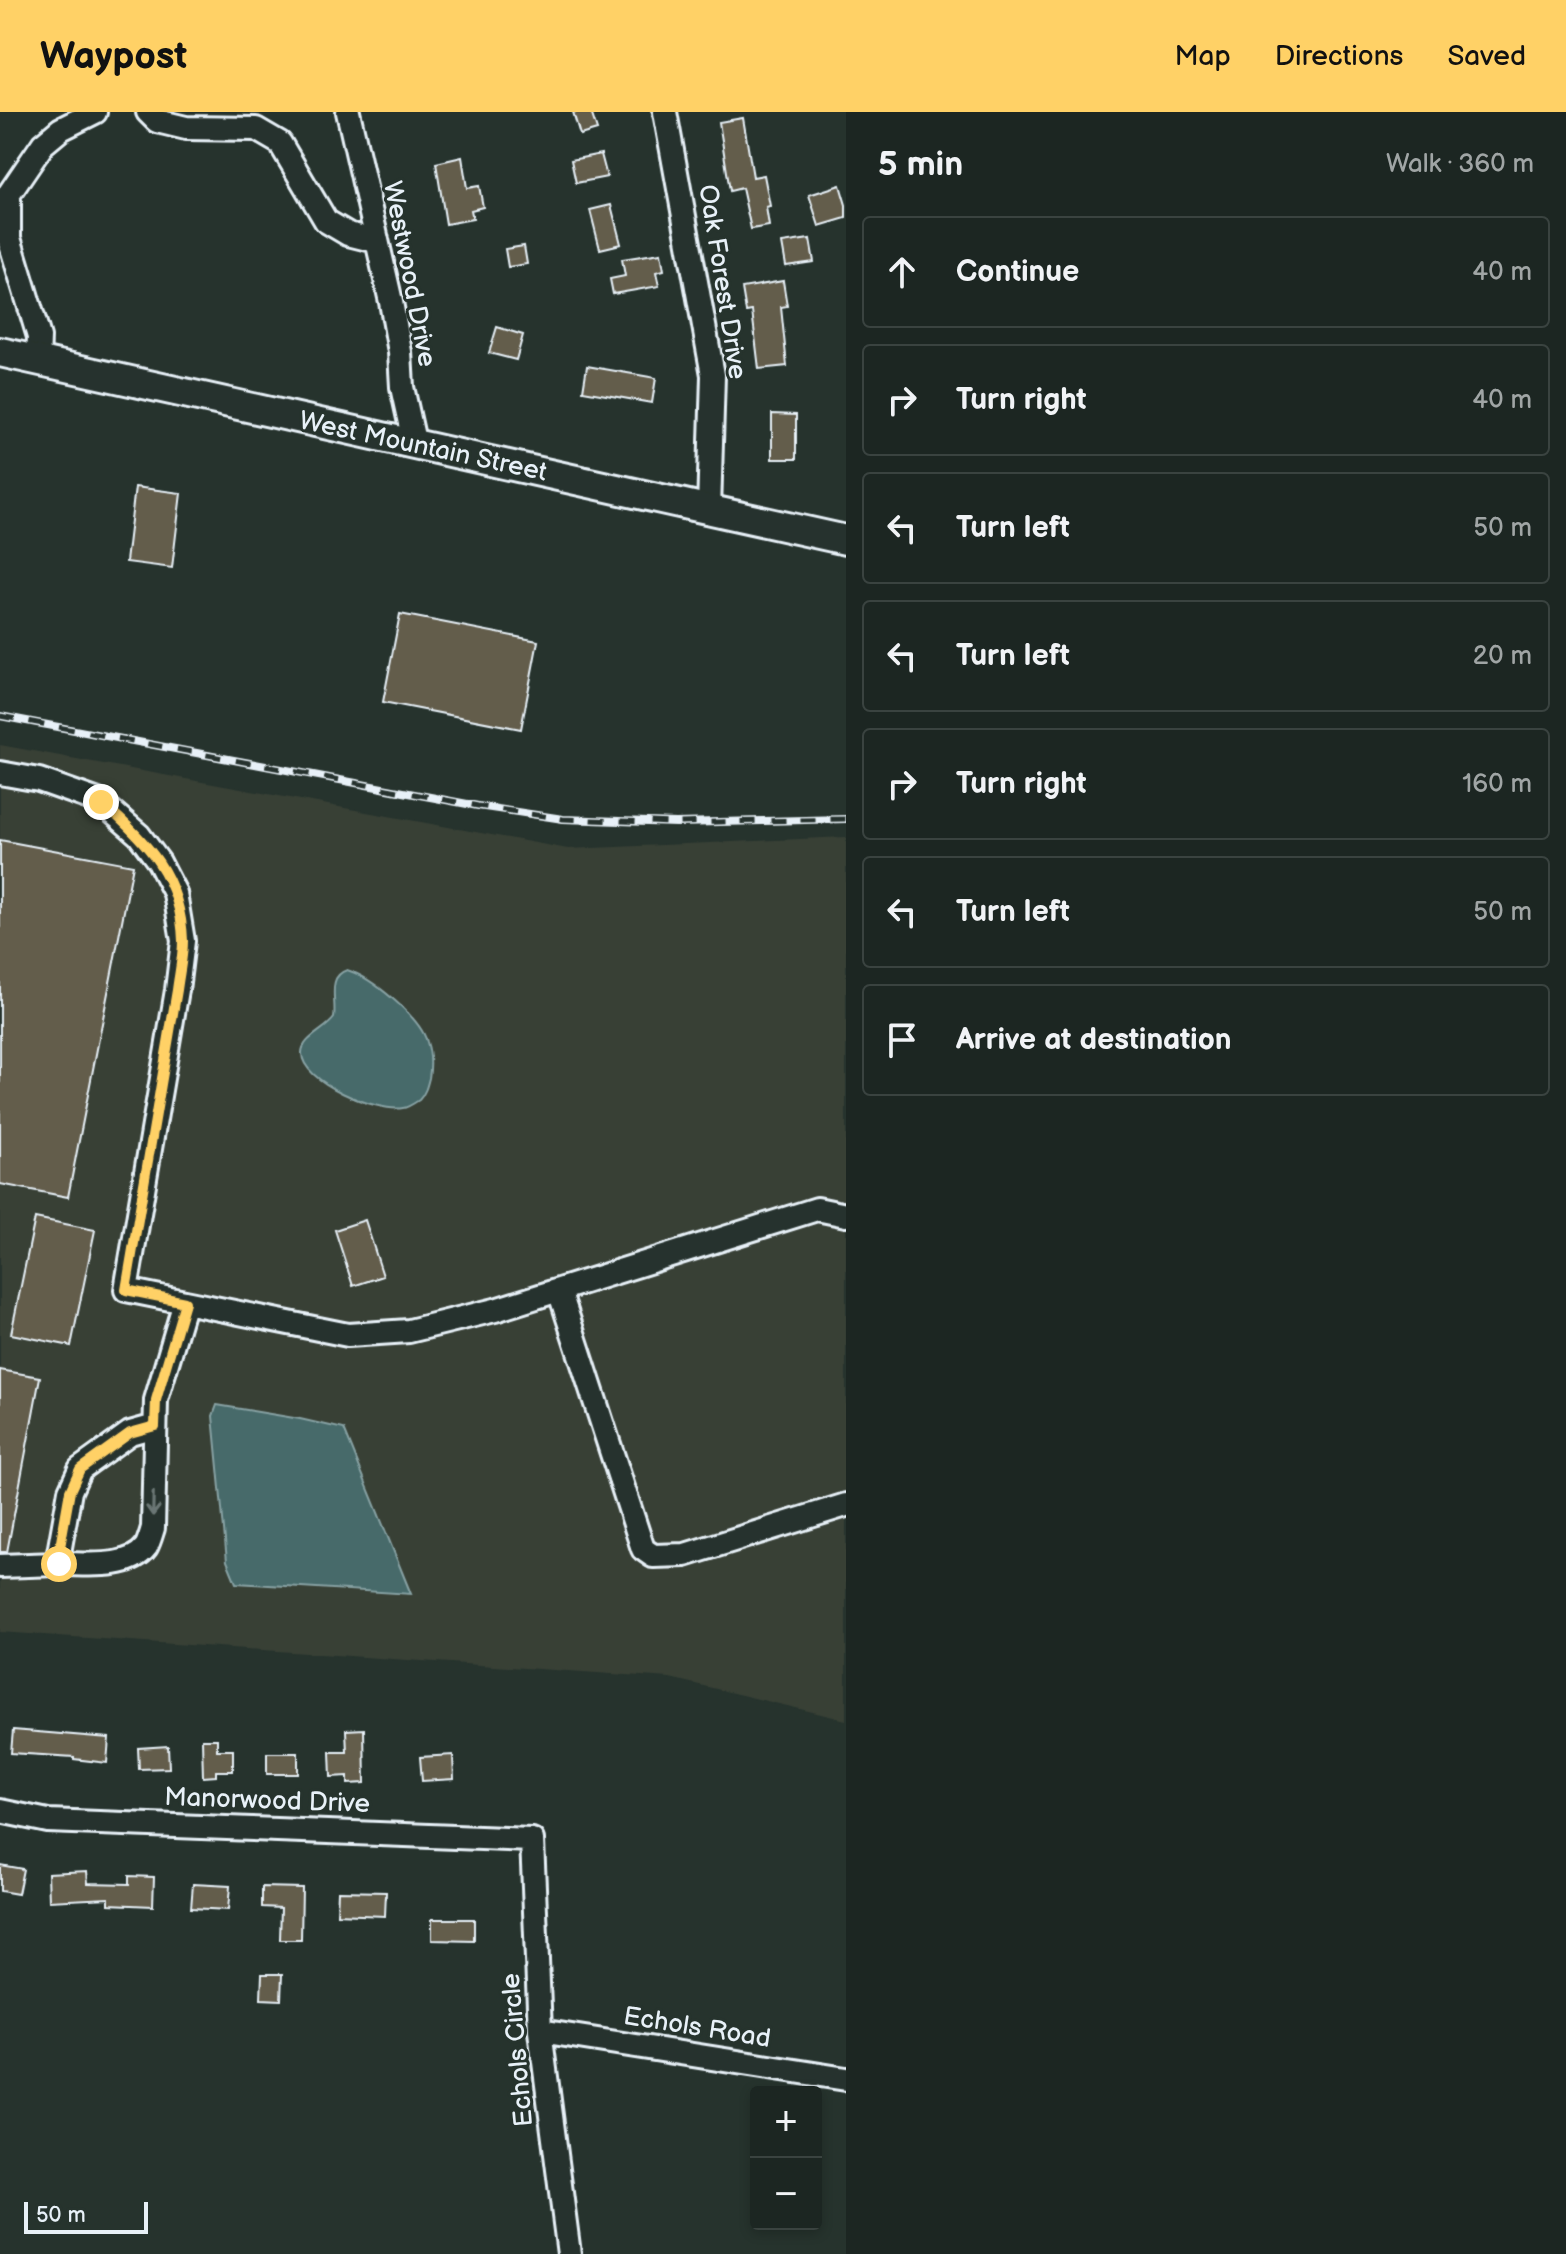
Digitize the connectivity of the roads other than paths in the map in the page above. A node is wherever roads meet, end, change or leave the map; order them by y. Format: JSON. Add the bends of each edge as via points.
{"nodes":[{"id":1,"x":95,"y":112,"type":"edge"},
{"id":2,"x":148,"y":112,"type":"edge"},
{"id":3,"x":348,"y":112,"type":"edge"},
{"id":4,"x":665,"y":112,"type":"edge"},
{"id":5,"x":376,"y":241,"type":"junction"},
{"id":6,"x":0,"y":352,"type":"edge"},
{"id":7,"x":38,"y":361,"type":"junction"},
{"id":8,"x":415,"y":446,"type":"junction"},
{"id":9,"x":709,"y":510,"type":"junction"},
{"id":10,"x":846,"y":540,"type":"edge"},
{"id":11,"x":0,"y":773,"type":"edge"},
{"id":12,"x":846,"y":1215,"type":"edge"},
{"id":13,"x":559,"y":1290,"type":"junction"},
{"id":14,"x":185,"y":1302,"type":"junction"},
{"id":15,"x":155,"y":1426,"type":"junction"},
{"id":16,"x":846,"y":1505,"type":"edge"},
{"id":17,"x":57,"y":1564,"type":"junction"},
{"id":18,"x":0,"y":1566,"type":"edge"},
{"id":19,"x":0,"y":1811,"type":"edge"},
{"id":20,"x":532,"y":1840,"type":"joint"},
{"id":21,"x":540,"y":2031,"type":"junction"},
{"id":22,"x":846,"y":2079,"type":"edge"},
{"id":23,"x":569,"y":2254,"type":"edge"}],
"edges":[{"from":1,"to":7,"type":"street","via":[[43,144],[9,194],[9,238],[39,337]]},
{"from":2,"to":5,"type":"street","via":[[157,121],[186,128],[256,129],[280,143],[326,221]]},
{"from":3,"to":5,"type":"street","name":"Westwood Drive"},
{"from":4,"to":9,"type":"street","name":"Oak Forest Drive","via":[[713,375]]},
{"from":5,"to":8,"type":"street","name":"Westwood Drive"},
{"from":6,"to":7,"type":"main road","name":"West Mountain Street"},
{"from":7,"to":8,"type":"main road","name":"West Mountain Street"},
{"from":8,"to":9,"type":"main road","name":"West Mountain Street"},
{"from":9,"to":10,"type":"main road","name":"West Mountain Street"},
{"from":11,"to":14,"type":"street","via":[[39,780],[101,802],[139,835],[175,893],[183,941],[177,990],[126,1290]]},
{"from":12,"to":13,"type":"street","via":[[817,1209]]},
{"from":13,"to":14,"type":"street","via":[[409,1331],[348,1335]]},
{"from":13,"to":16,"type":"street","via":[[643,1549],[653,1556],[685,1555]]},
{"from":14,"to":15,"type":"street","via":[[156,1400]]},
{"from":15,"to":17,"type":"street","via":[[130,1433],[80,1469],[70,1491]]},
{"from":15,"to":17,"type":"street","one_way":true,"via":[[153,1528],[146,1546],[137,1555],[112,1562]]},
{"from":17,"to":18,"type":"street"},
{"from":19,"to":20,"type":"street","name":"Manorwood Drive","via":[[48,1821]]},
{"from":20,"to":21,"type":"street","name":"Echols Circle"},
{"from":21,"to":22,"type":"street","name":"Echols Road"},
{"from":21,"to":23,"type":"street","name":"Echols Circle"}]}
